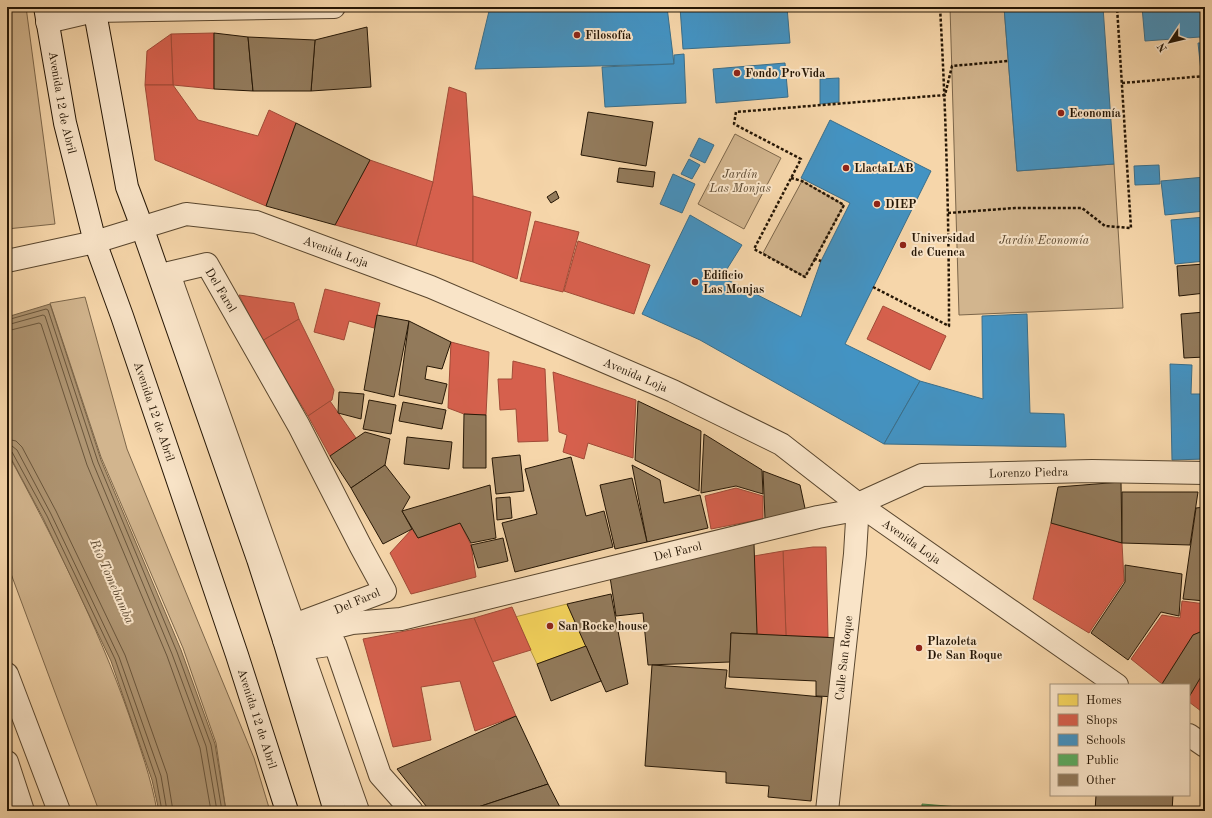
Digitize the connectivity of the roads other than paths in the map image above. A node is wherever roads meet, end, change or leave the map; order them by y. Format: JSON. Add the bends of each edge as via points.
{"nodes":[{"id":1,"x":334,"y":7,"type":"edge"},
{"id":2,"x":94,"y":9,"type":"edge"},
{"id":3,"x":46,"y":14,"type":"edge"},
{"id":4,"x":142,"y":227,"type":"junction"},
{"id":5,"x":90,"y":242,"type":"junction"},
{"id":6,"x":7,"y":261,"type":"edge"},
{"id":7,"x":1205,"y":473,"type":"edge"},
{"id":8,"x":858,"y":504,"type":"junction"},
{"id":9,"x":289,"y":632,"type":"junction"},
{"id":10,"x":7,"y":674,"type":"edge"},
{"id":11,"x":1116,"y":684,"type":"edge"},
{"id":12,"x":1190,"y":736,"type":"edge"},
{"id":13,"x":1205,"y":746,"type":"edge"},
{"id":14,"x":7,"y":762,"type":"edge"},
{"id":15,"x":23,"y":811,"type":"edge"},
{"id":16,"x":59,"y":811,"type":"edge"},
{"id":17,"x":287,"y":811,"type":"edge"},
{"id":18,"x":335,"y":811,"type":"edge"},
{"id":19,"x":358,"y":811,"type":"edge"},
{"id":20,"x":412,"y":811,"type":"edge"},
{"id":21,"x":827,"y":811,"type":"edge"}],
"edges":[{"from":1,"to":2,"type":"street"},
{"from":2,"to":3,"type":"street"},
{"from":2,"to":4,"type":"street","via":[[126,187]]},
{"from":3,"to":5,"type":"street","name":"Avenida 12 de Abril"},
{"from":4,"to":5,"type":"street","name":"Avenida Loja"},
{"from":4,"to":8,"type":"street","name":"Avenida Loja","via":[[186,214],[256,222],[431,287],[673,391],[781,444]]},
{"from":4,"to":9,"type":"street"},
{"from":5,"to":6,"type":"street","name":"Avenida Loja"},
{"from":5,"to":17,"type":"street","name":"Avenida 12 de Abril","via":[[125,323]]},
{"from":7,"to":8,"type":"street","name":"Lorenzo Piedra","via":[[1092,470],[922,475]]},
{"from":8,"to":9,"type":"street","name":"Del Farol","via":[[845,512],[401,619]]},
{"from":8,"to":11,"type":"street","name":"Avenida Loja"},
{"from":8,"to":21,"type":"street","name":"Calle San Roque","via":[[855,554]]},
{"from":9,"to":9,"type":"street","name":"Del Farol","via":[[385,591],[302,432],[207,264],[170,273],[174,292]]},
{"from":9,"to":18,"type":"street"},
{"from":10,"to":16,"type":"street"},
{"from":12,"to":13,"type":"street"},
{"from":14,"to":15,"type":"street"},
{"from":19,"to":20,"type":"street","via":[[301,649],[335,644],[380,775]]}]}
